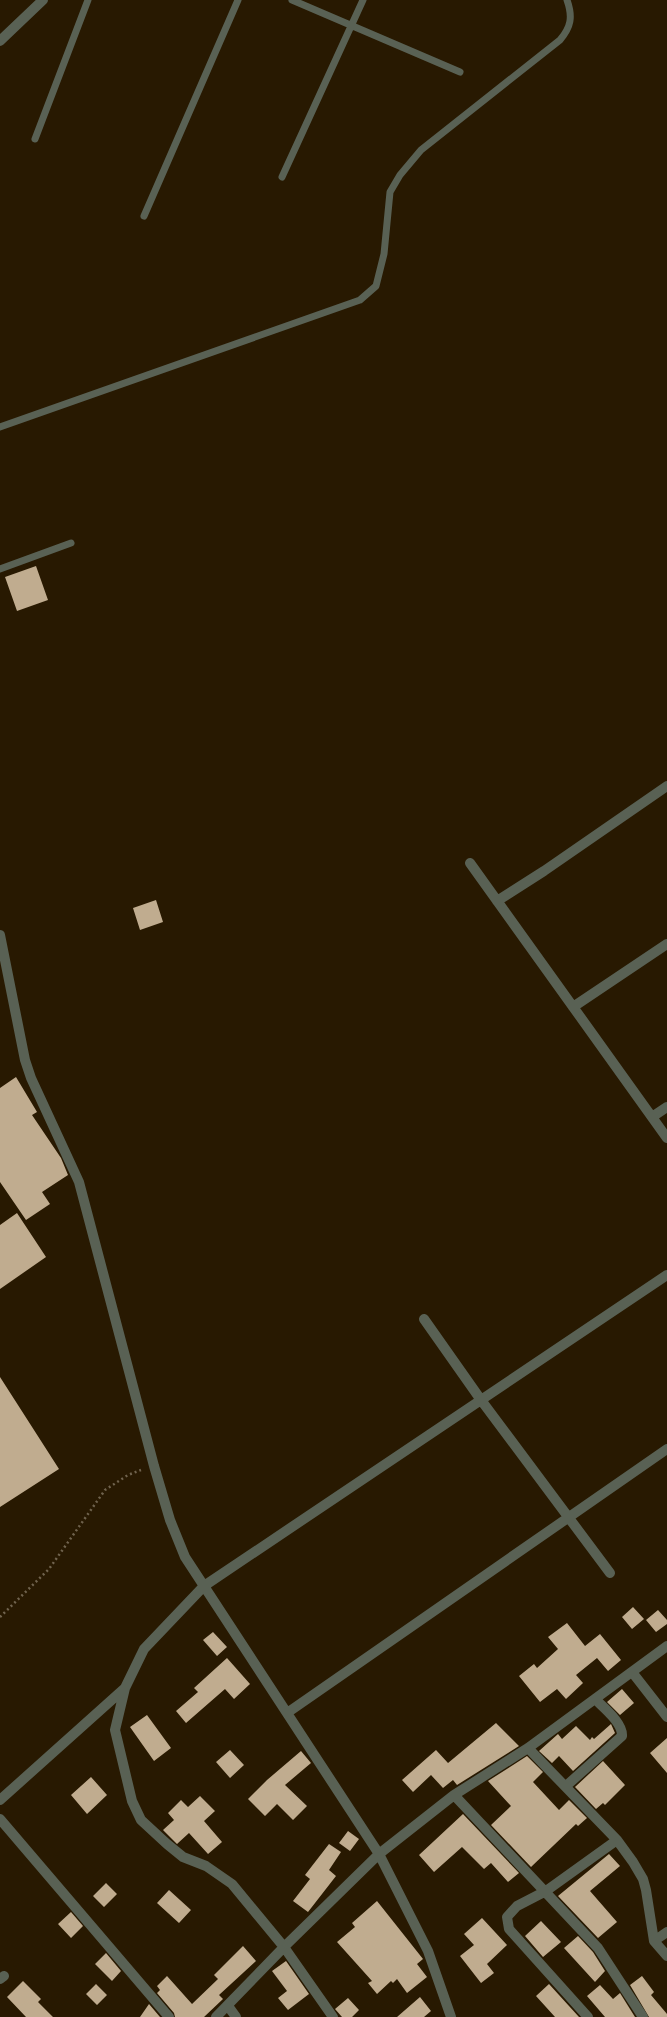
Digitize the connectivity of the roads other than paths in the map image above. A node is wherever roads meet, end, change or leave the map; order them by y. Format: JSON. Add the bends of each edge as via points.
{"nodes":[{"id":1,"x":43,"y":0,"type":"edge"},
{"id":2,"x":88,"y":0,"type":"edge"},
{"id":3,"x":238,"y":0,"type":"edge"},
{"id":4,"x":292,"y":0,"type":"edge"},
{"id":5,"x":363,"y":0,"type":"edge"},
{"id":6,"x":566,"y":0,"type":"edge"},
{"id":7,"x":353,"y":25,"type":"junction"},
{"id":8,"x":0,"y":41,"type":"edge"},
{"id":9,"x":460,"y":72,"type":"dead end"},
{"id":10,"x":35,"y":139,"type":"dead end"},
{"id":11,"x":282,"y":177,"type":"dead end"},
{"id":12,"x":144,"y":216,"type":"dead end"},
{"id":13,"x":0,"y":427,"type":"edge"},
{"id":14,"x":71,"y":543,"type":"dead end"},
{"id":15,"x":0,"y":569,"type":"edge"},
{"id":16,"x":667,"y":786,"type":"edge"},
{"id":17,"x":470,"y":864,"type":"dead end"},
{"id":18,"x":497,"y":901,"type":"junction"},
{"id":19,"x":0,"y":936,"type":"edge"},
{"id":20,"x":667,"y":944,"type":"edge"},
{"id":21,"x":2,"y":964,"type":"edge"},
{"id":22,"x":573,"y":1007,"type":"junction"},
{"id":23,"x":667,"y":1107,"type":"edge"},
{"id":24,"x":652,"y":1117,"type":"junction"},
{"id":25,"x":667,"y":1138,"type":"edge"},
{"id":26,"x":667,"y":1275,"type":"edge"},
{"id":27,"x":424,"y":1319,"type":"dead end"},
{"id":28,"x":481,"y":1400,"type":"junction"},
{"id":29,"x":667,"y":1449,"type":"edge"},
{"id":30,"x":568,"y":1518,"type":"junction"},
{"id":31,"x":610,"y":1573,"type":"dead end"},
{"id":32,"x":204,"y":1586,"type":"junction"},
{"id":33,"x":667,"y":1646,"type":"edge"},
{"id":34,"x":632,"y":1672,"type":"junction"},
{"id":35,"x":125,"y":1688,"type":"junction"},
{"id":36,"x":595,"y":1699,"type":"junction"},
{"id":37,"x":287,"y":1712,"type":"junction"},
{"id":38,"x":667,"y":1717,"type":"edge"},
{"id":39,"x":528,"y":1748,"type":"junction"},
{"id":40,"x":566,"y":1786,"type":"junction"},
{"id":41,"x":454,"y":1795,"type":"junction"},
{"id":42,"x":0,"y":1800,"type":"edge"},
{"id":43,"x":0,"y":1819,"type":"edge"},
{"id":44,"x":617,"y":1840,"type":"junction"},
{"id":45,"x":379,"y":1854,"type":"junction"},
{"id":46,"x":546,"y":1891,"type":"junction"},
{"id":47,"x":667,"y":1932,"type":"edge"},
{"id":48,"x":654,"y":1941,"type":"junction"},
{"id":49,"x":284,"y":1947,"type":"junction"},
{"id":50,"x":667,"y":1956,"type":"edge"},
{"id":51,"x":228,"y":2006,"type":"junction"},
{"id":52,"x":169,"y":2017,"type":"edge"},
{"id":53,"x":216,"y":2017,"type":"edge"},
{"id":54,"x":236,"y":2017,"type":"edge"},
{"id":55,"x":333,"y":2017,"type":"edge"},
{"id":56,"x":451,"y":2017,"type":"edge"},
{"id":57,"x":588,"y":2017,"type":"edge"},
{"id":58,"x":643,"y":2017,"type":"edge"}],
"edges":[{"from":1,"to":8,"type":"street"},
{"from":2,"to":10,"type":"lane"},
{"from":3,"to":12,"type":"lane"},
{"from":4,"to":7,"type":"lane"},
{"from":5,"to":7,"type":"lane"},
{"from":6,"to":13,"type":"lane","via":[[571,12],[571,23],[560,40],[421,150],[400,175],[390,192],[384,254],[376,286],[360,300]]},
{"from":7,"to":9,"type":"lane"},
{"from":7,"to":11,"type":"lane"},
{"from":14,"to":15,"type":"lane"},
{"from":16,"to":18,"type":"street"},
{"from":17,"to":18,"type":"street"},
{"from":18,"to":22,"type":"street"},
{"from":19,"to":21,"type":"street"},
{"from":20,"to":22,"type":"street"},
{"from":21,"to":32,"type":"street","via":[[31,1078],[79,1182],[170,1520],[185,1557]]},
{"from":22,"to":24,"type":"street"},
{"from":23,"to":24,"type":"street"},
{"from":24,"to":25,"type":"street"},
{"from":26,"to":28,"type":"street"},
{"from":27,"to":28,"type":"street"},
{"from":28,"to":30,"type":"street"},
{"from":28,"to":32,"type":"street"},
{"from":29,"to":30,"type":"street"},
{"from":30,"to":31,"type":"street"},
{"from":30,"to":37,"type":"street"},
{"from":32,"to":35,"type":"street","via":[[144,1649]]},
{"from":32,"to":37,"type":"street"},
{"from":33,"to":34,"type":"street"},
{"from":34,"to":36,"type":"street"},
{"from":34,"to":38,"type":"street"},
{"from":35,"to":42,"type":"street"},
{"from":35,"to":49,"type":"street","via":[[115,1730],[132,1801],[141,1820],[183,1857],[206,1866],[232,1884]]},
{"from":36,"to":39,"type":"street"},
{"from":36,"to":40,"type":"street","via":[[619,1725],[622,1736]]},
{"from":37,"to":45,"type":"street"},
{"from":39,"to":40,"type":"street"},
{"from":39,"to":41,"type":"street"},
{"from":40,"to":44,"type":"street"},
{"from":41,"to":45,"type":"street"},
{"from":41,"to":46,"type":"street"},
{"from":43,"to":52,"type":"street"},
{"from":44,"to":46,"type":"street"},
{"from":44,"to":48,"type":"street","via":[[643,1878]]},
{"from":45,"to":49,"type":"street"},
{"from":45,"to":56,"type":"street","via":[[428,1952]]},
{"from":46,"to":57,"type":"street","via":[[511,1911],[507,1917],[508,1929]]},
{"from":46,"to":58,"type":"street","via":[[598,1948]]},
{"from":47,"to":48,"type":"street"},
{"from":48,"to":50,"type":"street"},
{"from":49,"to":51,"type":"street"},
{"from":49,"to":55,"type":"street"},
{"from":51,"to":53,"type":"street"},
{"from":51,"to":54,"type":"street"}]}
